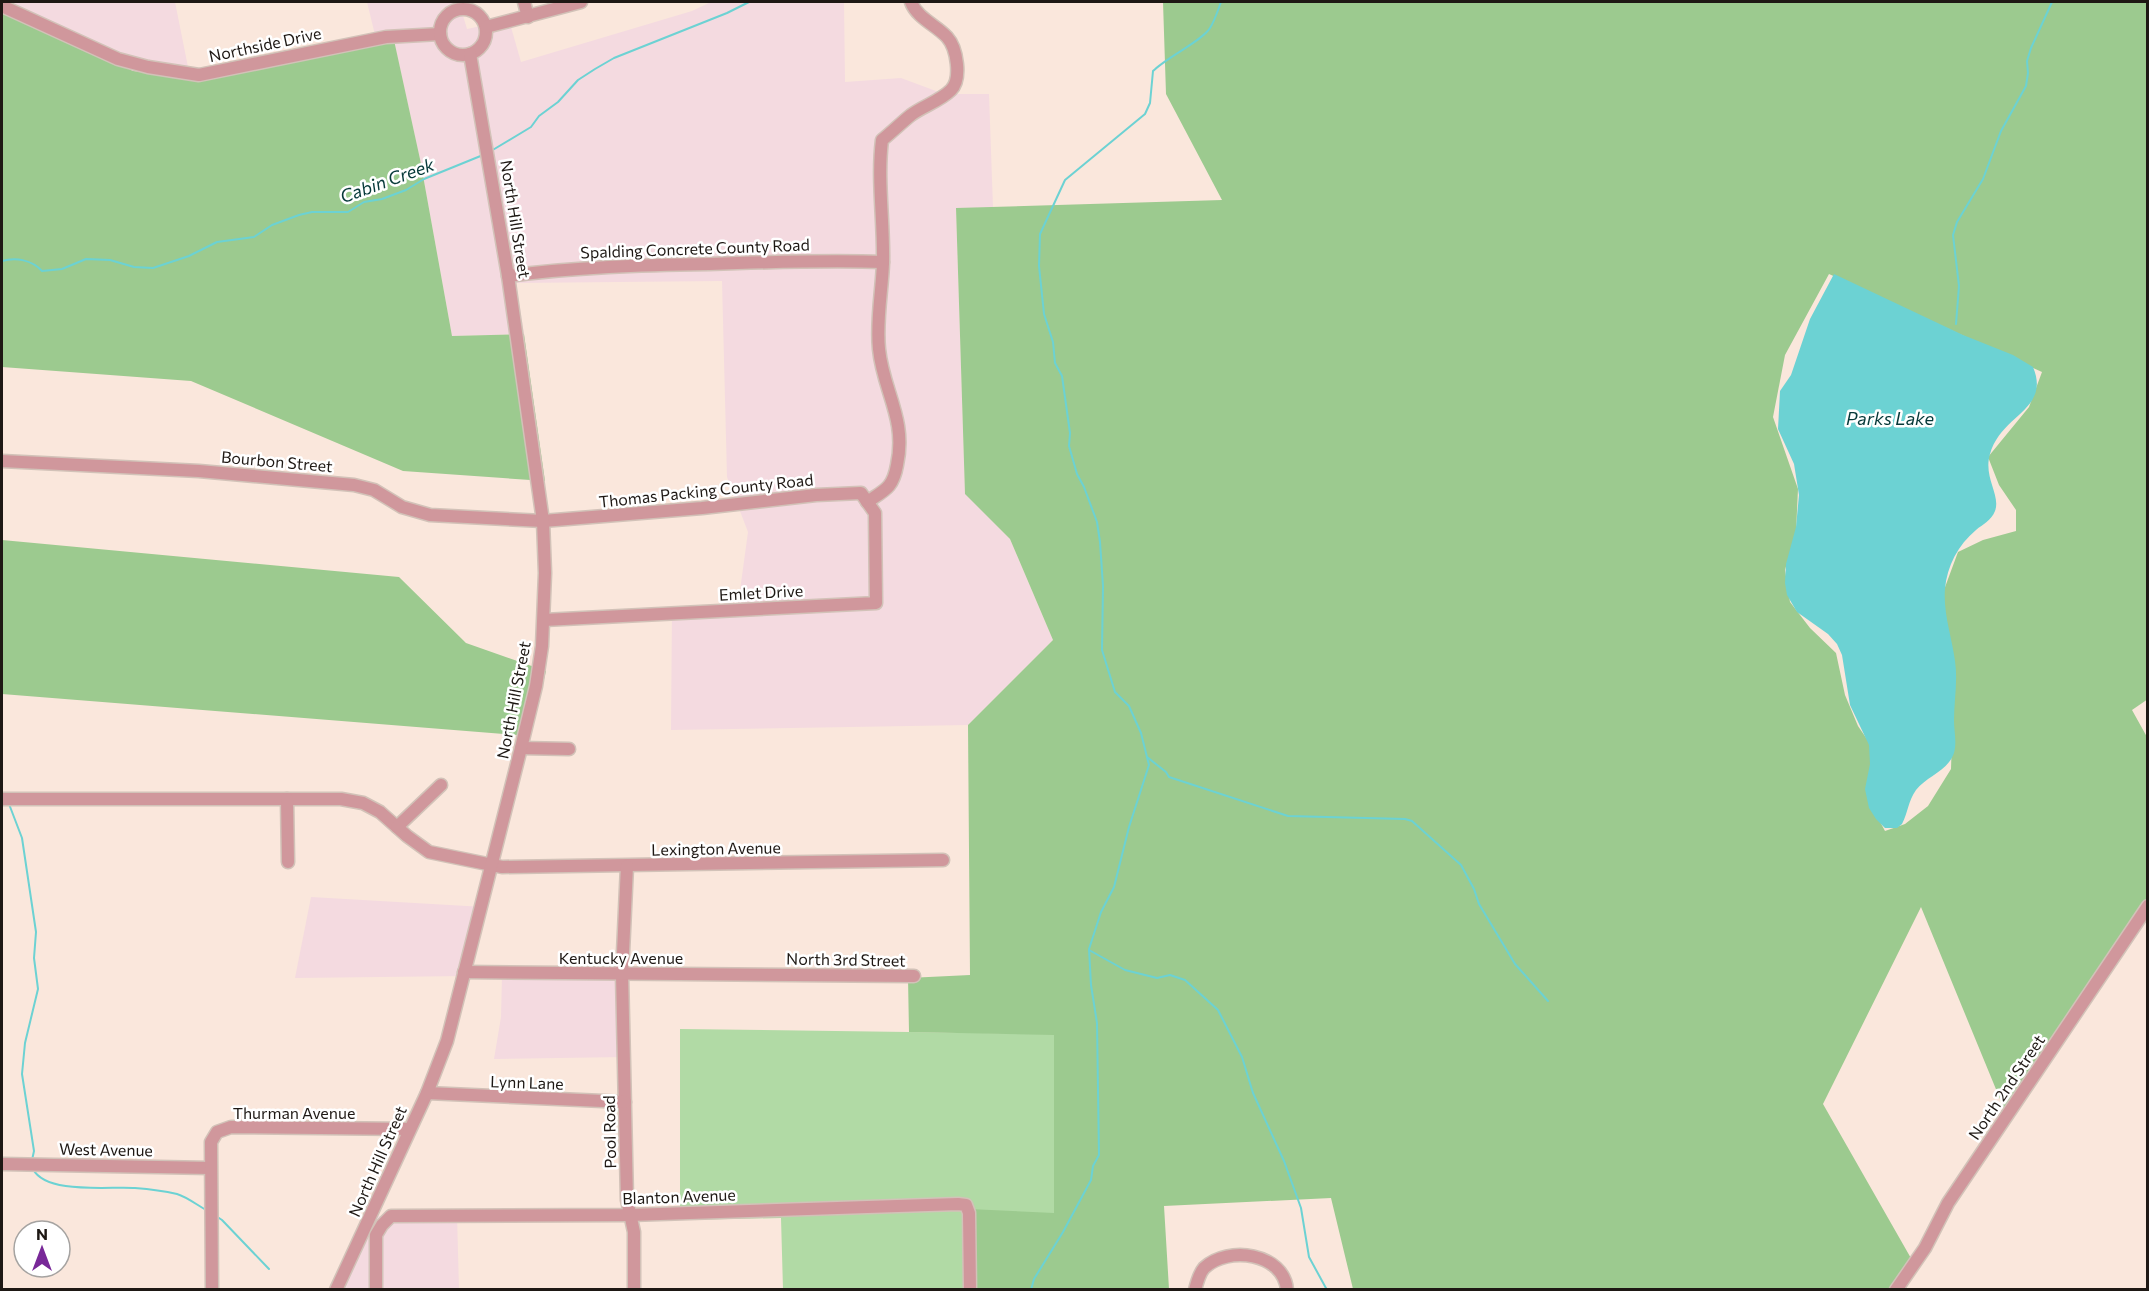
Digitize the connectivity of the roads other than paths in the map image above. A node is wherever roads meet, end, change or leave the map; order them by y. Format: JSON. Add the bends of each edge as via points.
{"nodes":[{"id":1,"x":524,"y":2,"type":"edge"},
{"id":2,"x":581,"y":2,"type":"edge"},
{"id":3,"x":911,"y":2,"type":"edge"},
{"id":4,"x":2,"y":6,"type":"edge"},
{"id":5,"x":454,"y":6,"type":"edge"},
{"id":6,"x":528,"y":17,"type":"junction"},
{"id":7,"x":486,"y":27,"type":"junction"},
{"id":8,"x":440,"y":34,"type":"junction"},
{"id":9,"x":470,"y":54,"type":"junction"},
{"id":10,"x":883,"y":262,"type":"junction"},
{"id":11,"x":508,"y":276,"type":"junction"},
{"id":12,"x":2,"y":461,"type":"edge"},
{"id":13,"x":867,"y":502,"type":"junction"},
{"id":14,"x":543,"y":521,"type":"junction"},
{"id":15,"x":544,"y":620,"type":"junction"},
{"id":16,"x":521,"y":748,"type":"junction"},
{"id":17,"x":569,"y":749,"type":"dead end"},
{"id":18,"x":441,"y":785,"type":"dead end"},
{"id":19,"x":2,"y":799,"type":"edge"},
{"id":20,"x":287,"y":799,"type":"junction"},
{"id":21,"x":397,"y":827,"type":"junction"},
{"id":22,"x":943,"y":860,"type":"dead end"},
{"id":23,"x":288,"y":862,"type":"dead end"},
{"id":24,"x":491,"y":866,"type":"junction"},
{"id":25,"x":627,"y":866,"type":"junction"},
{"id":26,"x":2148,"y":906,"type":"edge"},
{"id":27,"x":464,"y":972,"type":"junction"},
{"id":28,"x":622,"y":974,"type":"junction"},
{"id":29,"x":777,"y":975,"type":"joint"},
{"id":30,"x":914,"y":976,"type":"dead end"},
{"id":31,"x":427,"y":1093,"type":"junction"},
{"id":32,"x":625,"y":1102,"type":"junction"},
{"id":33,"x":410,"y":1130,"type":"junction"},
{"id":34,"x":2,"y":1164,"type":"edge"},
{"id":35,"x":210,"y":1167,"type":"junction"},
{"id":36,"x":630,"y":1215,"type":"junction"},
{"id":37,"x":212,"y":1290,"type":"edge"},
{"id":38,"x":336,"y":1290,"type":"edge"},
{"id":39,"x":376,"y":1290,"type":"edge"},
{"id":40,"x":634,"y":1290,"type":"edge"},
{"id":41,"x":970,"y":1290,"type":"edge"},
{"id":42,"x":1195,"y":1290,"type":"edge"},
{"id":43,"x":1287,"y":1290,"type":"edge"},
{"id":44,"x":1896,"y":1290,"type":"edge"}],
"edges":[{"from":1,"to":6,"type":"street"},
{"from":2,"to":6,"type":"street"},
{"from":3,"to":10,"type":"street","via":[[920,15],[950,40],[957,78],[951,90],[911,115],[882,140]]},
{"from":4,"to":8,"type":"street","name":"Northside Drive","via":[[118,59],[199,75],[386,37]]},
{"from":5,"to":7,"type":"street","via":[[478,14]]},
{"from":5,"to":8,"type":"street"},
{"from":6,"to":7,"type":"street"},
{"from":7,"to":9,"type":"street","via":[[482,47]]},
{"from":8,"to":9,"type":"street","via":[[450,52]]},
{"from":9,"to":11,"type":"street","name":"North Hill Street"},
{"from":10,"to":11,"type":"street","name":"Spalding Concrete County Road","via":[[648,265]]},
{"from":10,"to":13,"type":"street","via":[[880,362],[897,412],[900,441],[892,483]]},
{"from":11,"to":14,"type":"street","name":"North Hill Street"},
{"from":12,"to":14,"type":"street","name":"Bourbon Street","via":[[199,471],[354,485],[430,515]]},
{"from":13,"to":14,"type":"street","name":"Thomas Packing County Road","via":[[861,493],[816,495]]},
{"from":13,"to":15,"type":"street","name":"Emlet Drive","via":[[875,513],[876,603]]},
{"from":14,"to":15,"type":"street","name":"North Hill Street"},
{"from":15,"to":16,"type":"street","name":"North Hill Street","via":[[536,686]]},
{"from":16,"to":17,"type":"street"},
{"from":16,"to":24,"type":"street","name":"North Hill Street"},
{"from":18,"to":21,"type":"street"},
{"from":19,"to":20,"type":"street","name":"Lexington Avenue"},
{"from":20,"to":21,"type":"street","name":"Lexington Avenue","via":[[363,803]]},
{"from":20,"to":23,"type":"street"},
{"from":21,"to":24,"type":"street","name":"Lexington Avenue","via":[[429,852]]},
{"from":22,"to":25,"type":"street","name":"Lexington Avenue"},
{"from":24,"to":25,"type":"street","name":"Lexington Avenue"},
{"from":24,"to":27,"type":"street","name":"North Hill Street"},
{"from":25,"to":28,"type":"street","name":"Pool Road"},
{"from":26,"to":44,"type":"street","name":"North 2nd Street","via":[[1948,1203],[1925,1248]]},
{"from":27,"to":28,"type":"street","name":"Kentucky Avenue"},
{"from":27,"to":31,"type":"street","name":"North Hill Street","via":[[447,1041]]},
{"from":28,"to":29,"type":"street","name":"Kentucky Avenue"},
{"from":28,"to":32,"type":"street","name":"Pool Road"},
{"from":29,"to":30,"type":"street","name":"North 3rd Street"},
{"from":31,"to":32,"type":"street","name":"Lynn Lane"},
{"from":31,"to":33,"type":"street","name":"North Hill Street"},
{"from":32,"to":36,"type":"street","name":"Pool Road"},
{"from":33,"to":35,"type":"street","name":"Thurman Avenue","via":[[231,1127],[217,1132],[211,1142]]},
{"from":33,"to":38,"type":"street","name":"North Hill Street"},
{"from":34,"to":35,"type":"street","name":"West Avenue"},
{"from":35,"to":37,"type":"street"},
{"from":36,"to":39,"type":"street","name":"Blanton Avenue","via":[[392,1216],[376,1235]]},
{"from":36,"to":40,"type":"street","name":"Pool Road","via":[[634,1232]]},
{"from":36,"to":41,"type":"street","name":"Blanton Avenue","via":[[966,1205]]},
{"from":42,"to":43,"type":"street","via":[[1202,1270],[1229,1255],[1269,1262],[1282,1272]]}]}
